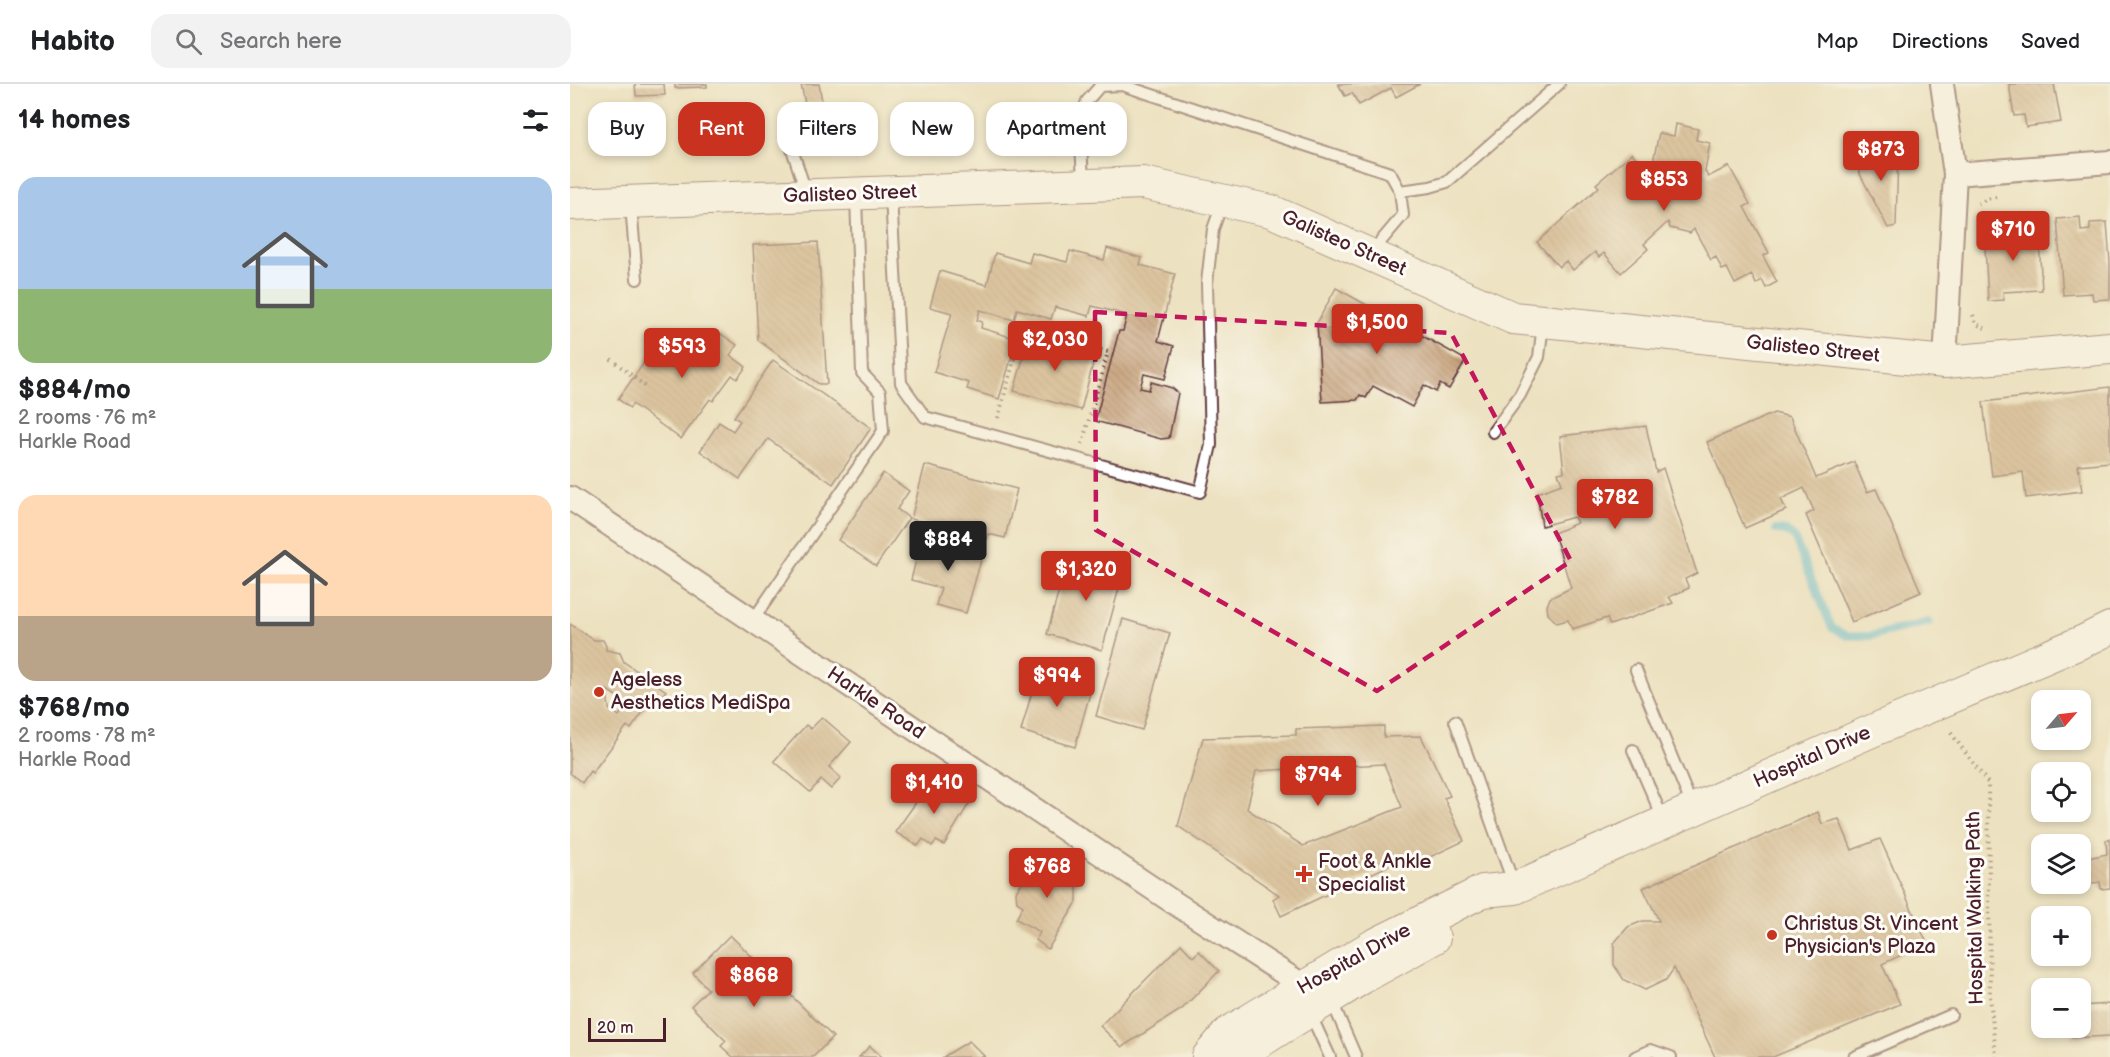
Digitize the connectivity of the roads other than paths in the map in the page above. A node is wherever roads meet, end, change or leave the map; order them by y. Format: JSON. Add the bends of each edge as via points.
{"nodes":[{"id":1,"x":1559,"y":84,"type":"edge"},
{"id":2,"x":1942,"y":84,"type":"edge"},
{"id":3,"x":794,"y":156,"type":"edge"},
{"id":4,"x":2110,"y":162,"type":"edge"},
{"id":5,"x":1955,"y":174,"type":"junction"},
{"id":6,"x":1083,"y":185,"type":"junction"},
{"id":7,"x":1400,"y":191,"type":"junction"},
{"id":8,"x":891,"y":192,"type":"junction"},
{"id":9,"x":856,"y":194,"type":"junction"},
{"id":10,"x":807,"y":195,"type":"junction"},
{"id":11,"x":1223,"y":201,"type":"junction"},
{"id":12,"x":631,"y":202,"type":"junction"},
{"id":13,"x":570,"y":204,"type":"edge"},
{"id":14,"x":1369,"y":255,"type":"junction"},
{"id":15,"x":637,"y":279,"type":"dead end"},
{"id":16,"x":1544,"y":321,"type":"junction"},
{"id":17,"x":2110,"y":348,"type":"edge"},
{"id":18,"x":1945,"y":362,"type":"junction"},
{"id":19,"x":1493,"y":432,"type":"dead end"},
{"id":20,"x":570,"y":498,"type":"edge"},
{"id":21,"x":753,"y":620,"type":"junction"},
{"id":22,"x":2110,"y":628,"type":"edge"},
{"id":23,"x":1636,"y":670,"type":"dead end"},
{"id":24,"x":1455,"y":721,"type":"dead end"},
{"id":25,"x":1633,"y":750,"type":"dead end"},
{"id":26,"x":1694,"y":810,"type":"junction"},
{"id":27,"x":1664,"y":823,"type":"junction"},
{"id":28,"x":1515,"y":888,"type":"junction"},
{"id":29,"x":1315,"y":999,"type":"junction"},
{"id":30,"x":1952,"y":1015,"type":"dead end"},
{"id":31,"x":1208,"y":1057,"type":"edge"},
{"id":32,"x":1228,"y":1057,"type":"edge"},
{"id":33,"x":1330,"y":1057,"type":"edge"},
{"id":34,"x":1356,"y":1057,"type":"edge"},
{"id":35,"x":1635,"y":1057,"type":"edge"},
{"id":36,"x":1671,"y":1057,"type":"edge"},
{"id":37,"x":1854,"y":1057,"type":"edge"}],
"edges":[{"from":1,"to":7,"type":"lane","via":[[1447,182]]},
{"from":2,"to":5,"type":"street"},
{"from":3,"to":10,"type":"lane"},
{"from":4,"to":5,"type":"street"},
{"from":5,"to":18,"type":"street"},
{"from":6,"to":7,"type":"lane","via":[[1080,120],[1087,101],[1100,86],[1122,85],[1390,173]]},
{"from":6,"to":8,"type":"street","name":"Galisteo Street"},
{"from":6,"to":11,"type":"street","name":"Galisteo Street","via":[[1143,183]]},
{"from":7,"to":14,"type":"lane","via":[[1402,215]]},
{"from":8,"to":9,"type":"street","name":"Galisteo Street"},
{"from":8,"to":11,"type":"lane","via":[[902,383],[925,417],[1200,492],[1210,445],[1207,283],[1213,230]]},
{"from":9,"to":10,"type":"street","name":"Galisteo Street"},
{"from":9,"to":21,"type":"lane","via":[[862,374],[880,392],[883,431]]},
{"from":10,"to":12,"type":"street","name":"Galisteo Street"},
{"from":11,"to":14,"type":"street","name":"Galisteo Street","via":[[1270,211]]},
{"from":12,"to":13,"type":"street","name":"Galisteo Street"},
{"from":12,"to":15,"type":"lane"},
{"from":14,"to":16,"type":"street","name":"Galisteo Street","via":[[1513,318]]},
{"from":16,"to":18,"type":"street","name":"Galisteo Street"},
{"from":16,"to":19,"type":"lane","via":[[1539,357],[1520,395]]},
{"from":17,"to":18,"type":"street","name":"Galisteo Street"},
{"from":20,"to":21,"type":"street","name":"Harkle Road"},
{"from":21,"to":29,"type":"street","name":"Harkle Road"},
{"from":22,"to":26,"type":"street","name":"Hospital Drive"},
{"from":23,"to":26,"type":"lane"},
{"from":24,"to":28,"type":"lane"},
{"from":25,"to":27,"type":"lane"},
{"from":26,"to":27,"type":"street","name":"Hospital Drive"},
{"from":27,"to":28,"type":"street","name":"Hospital Drive"},
{"from":28,"to":29,"type":"street","name":"Hospital Drive","via":[[1483,891],[1374,945]]},
{"from":29,"to":31,"type":"street","name":"Hospital Drive","via":[[1228,1033]]},
{"from":29,"to":32,"type":"street","name":"Hospital Drive","via":[[1243,1052]]},
{"from":29,"to":33,"type":"lane"},
{"from":29,"to":34,"type":"lane"},
{"from":30,"to":37,"type":"lane"},
{"from":35,"to":36,"type":"lane","via":[[1651,1050]]}]}
